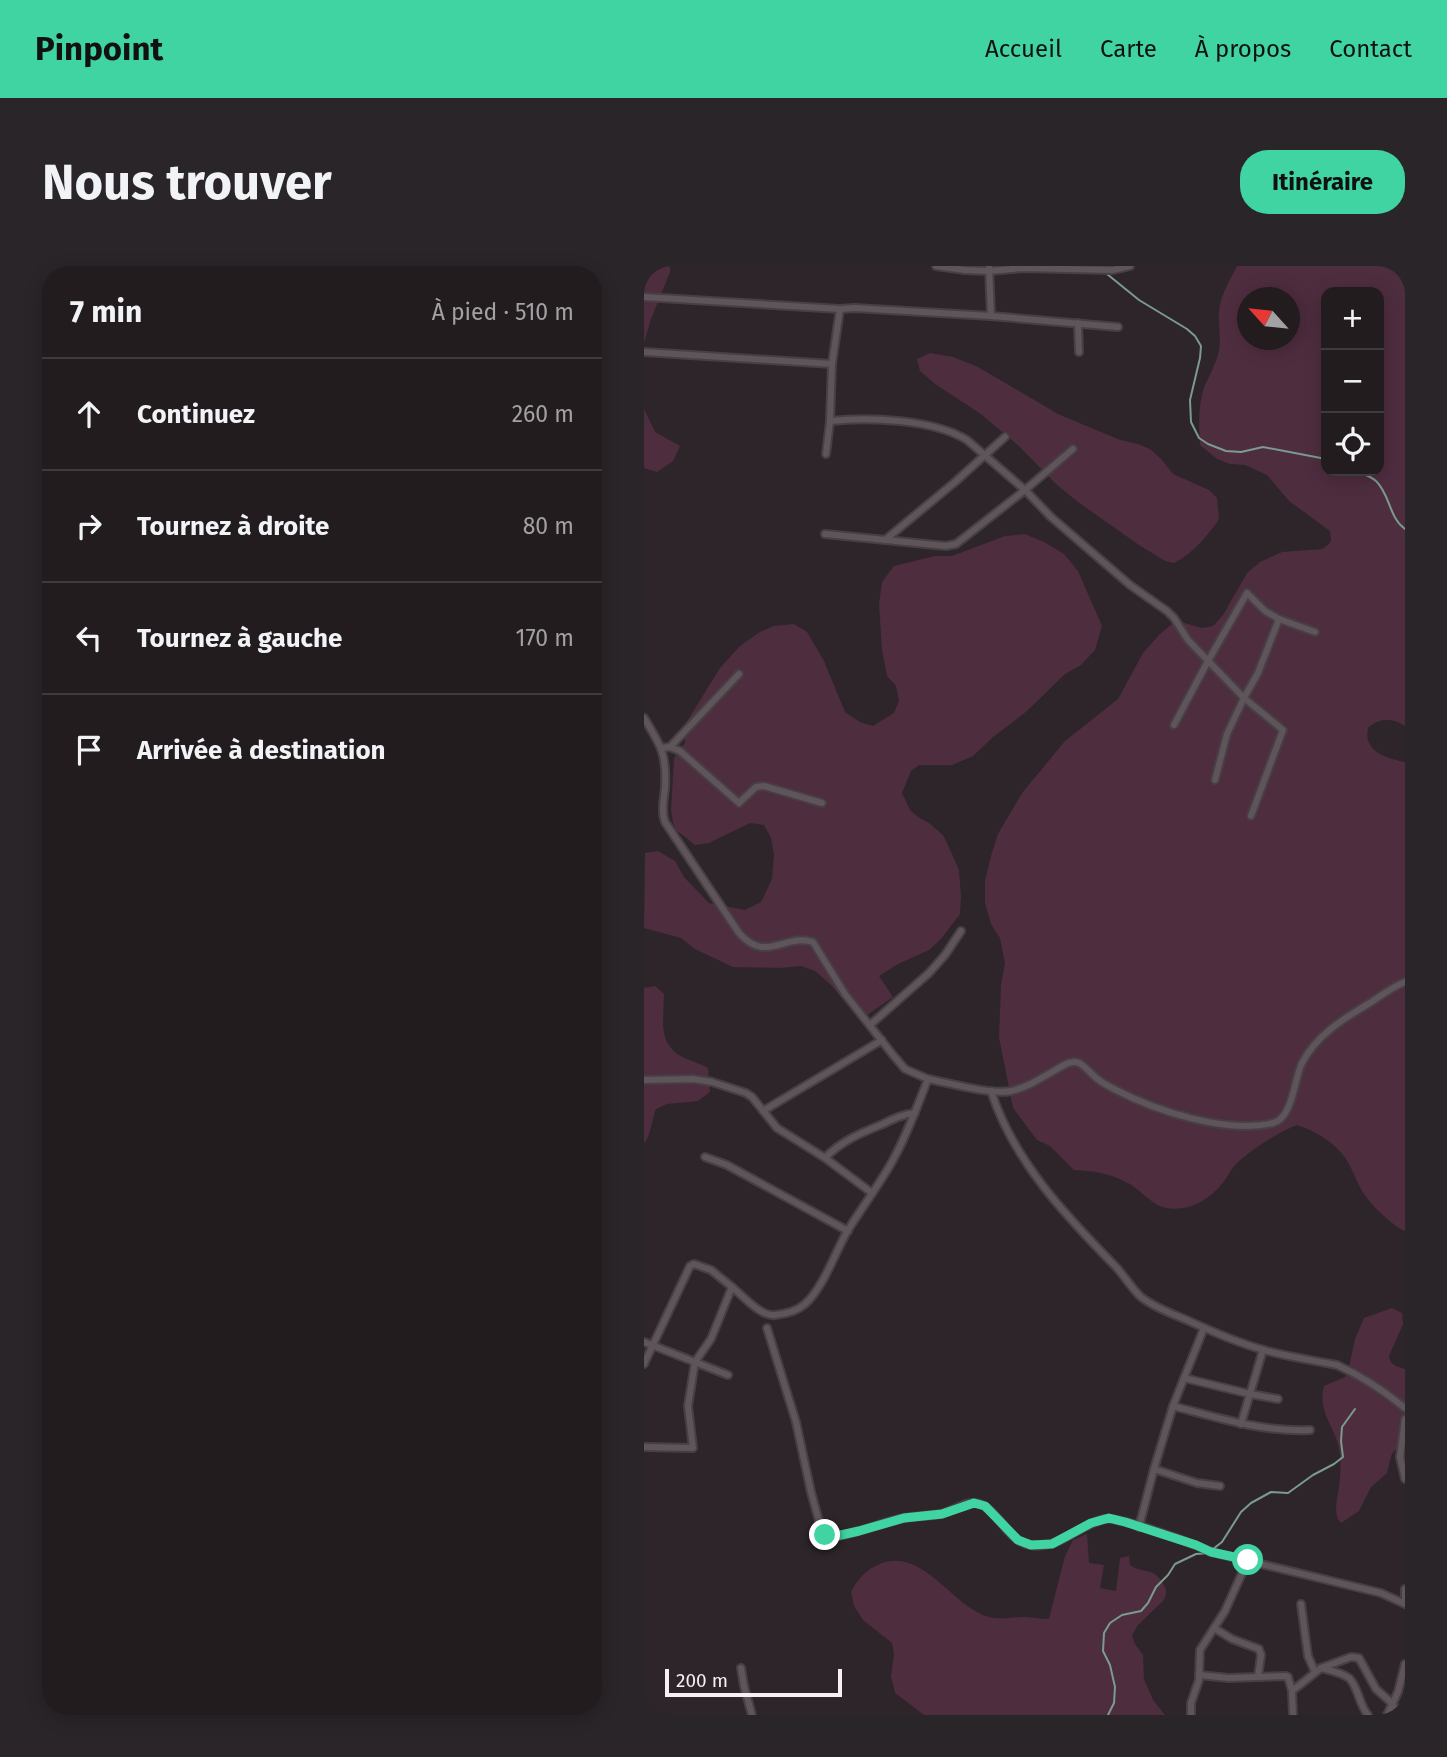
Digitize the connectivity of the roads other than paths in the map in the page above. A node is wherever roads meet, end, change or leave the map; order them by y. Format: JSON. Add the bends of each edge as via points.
{"nodes":[{"id":1,"x":936,"y":266,"type":"edge"},
{"id":2,"x":1130,"y":266,"type":"edge"},
{"id":3,"x":989,"y":268,"type":"edge"},
{"id":4,"x":644,"y":297,"type":"edge"},
{"id":5,"x":840,"y":309,"type":"junction"},
{"id":6,"x":991,"y":316,"type":"junction"},
{"id":7,"x":1077,"y":323,"type":"junction"},
{"id":8,"x":1118,"y":327,"type":"dead end"},
{"id":9,"x":644,"y":352,"type":"edge"},
{"id":10,"x":1079,"y":352,"type":"dead end"},
{"id":11,"x":832,"y":364,"type":"junction"},
{"id":12,"x":830,"y":421,"type":"junction"},
{"id":13,"x":1004,"y":437,"type":"dead end"},
{"id":14,"x":1073,"y":449,"type":"dead end"},
{"id":15,"x":826,"y":454,"type":"dead end"},
{"id":16,"x":985,"y":456,"type":"junction"},
{"id":17,"x":1025,"y":490,"type":"junction"},
{"id":18,"x":825,"y":534,"type":"dead end"},
{"id":19,"x":885,"y":540,"type":"junction"},
{"id":20,"x":1279,"y":619,"type":"junction"},
{"id":21,"x":1315,"y":632,"type":"dead end"},
{"id":22,"x":1208,"y":661,"type":"junction"},
{"id":23,"x":739,"y":674,"type":"dead end"},
{"id":24,"x":1244,"y":698,"type":"junction"},
{"id":25,"x":644,"y":718,"type":"edge"},
{"id":26,"x":1174,"y":725,"type":"dead end"},
{"id":27,"x":670,"y":747,"type":"junction"},
{"id":28,"x":661,"y":748,"type":"junction"},
{"id":29,"x":1215,"y":780,"type":"dead end"},
{"id":30,"x":822,"y":803,"type":"dead end"},
{"id":31,"x":1251,"y":816,"type":"dead end"},
{"id":32,"x":961,"y":931,"type":"dead end"},
{"id":33,"x":1405,"y":982,"type":"edge"},
{"id":34,"x":870,"y":1025,"type":"junction"},
{"id":35,"x":882,"y":1040,"type":"junction"},
{"id":36,"x":928,"y":1079,"type":"junction"},
{"id":37,"x":644,"y":1080,"type":"edge"},
{"id":38,"x":991,"y":1091,"type":"junction"},
{"id":39,"x":763,"y":1111,"type":"junction"},
{"id":40,"x":915,"y":1113,"type":"junction"},
{"id":41,"x":705,"y":1157,"type":"dead end"},
{"id":42,"x":825,"y":1158,"type":"junction"},
{"id":43,"x":872,"y":1193,"type":"junction"},
{"id":44,"x":848,"y":1231,"type":"junction"},
{"id":45,"x":732,"y":1287,"type":"junction"},
{"id":46,"x":767,"y":1328,"type":"dead end"},
{"id":47,"x":1203,"y":1328,"type":"junction"},
{"id":48,"x":644,"y":1342,"type":"edge"},
{"id":49,"x":653,"y":1346,"type":"junction"},
{"id":50,"x":1263,"y":1350,"type":"junction"},
{"id":51,"x":695,"y":1362,"type":"junction"},
{"id":52,"x":644,"y":1364,"type":"edge"},
{"id":53,"x":728,"y":1375,"type":"dead end"},
{"id":54,"x":1184,"y":1378,"type":"junction"},
{"id":55,"x":1250,"y":1394,"type":"junction"},
{"id":56,"x":1278,"y":1399,"type":"dead end"},
{"id":57,"x":1173,"y":1406,"type":"junction"},
{"id":58,"x":1405,"y":1408,"type":"edge"},
{"id":59,"x":1405,"y":1419,"type":"edge"},
{"id":60,"x":1241,"y":1424,"type":"junction"},
{"id":61,"x":1310,"y":1430,"type":"dead end"},
{"id":62,"x":644,"y":1447,"type":"edge"},
{"id":63,"x":1154,"y":1469,"type":"junction"},
{"id":64,"x":1405,"y":1479,"type":"edge"},
{"id":65,"x":1220,"y":1486,"type":"dead end"},
{"id":66,"x":1139,"y":1527,"type":"junction"},
{"id":67,"x":1248,"y":1560,"type":"junction"},
{"id":68,"x":1405,"y":1589,"type":"edge"},
{"id":69,"x":1301,"y":1604,"type":"dead end"},
{"id":70,"x":1214,"y":1628,"type":"junction"},
{"id":71,"x":1405,"y":1667,"type":"edge"},
{"id":72,"x":741,"y":1668,"type":"dead end"},
{"id":73,"x":1318,"y":1670,"type":"junction"},
{"id":74,"x":1199,"y":1675,"type":"junction"},
{"id":75,"x":1258,"y":1677,"type":"junction"},
{"id":76,"x":1292,"y":1691,"type":"junction"},
{"id":77,"x":1392,"y":1706,"type":"junction"},
{"id":78,"x":1405,"y":1709,"type":"edge"},
{"id":79,"x":752,"y":1715,"type":"edge"},
{"id":80,"x":1191,"y":1715,"type":"edge"},
{"id":81,"x":1293,"y":1715,"type":"edge"},
{"id":82,"x":1368,"y":1715,"type":"edge"},
{"id":83,"x":1387,"y":1715,"type":"edge"}],
"edges":[{"from":1,"to":3,"type":"street"},
{"from":2,"to":3,"type":"street","via":[[1114,270]]},
{"from":3,"to":6,"type":"street"},
{"from":4,"to":5,"type":"street"},
{"from":5,"to":6,"type":"street"},
{"from":5,"to":11,"type":"street"},
{"from":6,"to":7,"type":"street"},
{"from":7,"to":8,"type":"street"},
{"from":7,"to":10,"type":"street"},
{"from":9,"to":11,"type":"street"},
{"from":11,"to":12,"type":"street"},
{"from":12,"to":15,"type":"street"},
{"from":12,"to":16,"type":"street","via":[[886,419],[939,429],[957,434]]},
{"from":13,"to":16,"type":"street"},
{"from":14,"to":17,"type":"street"},
{"from":16,"to":17,"type":"street"},
{"from":16,"to":19,"type":"street"},
{"from":17,"to":19,"type":"street","via":[[956,544]]},
{"from":17,"to":22,"type":"street","via":[[1130,585],[1167,611]]},
{"from":18,"to":19,"type":"street"},
{"from":20,"to":21,"type":"street"},
{"from":20,"to":22,"type":"street","via":[[1247,593]]},
{"from":20,"to":24,"type":"street"},
{"from":22,"to":24,"type":"street"},
{"from":22,"to":26,"type":"street"},
{"from":23,"to":27,"type":"street"},
{"from":24,"to":29,"type":"street","via":[[1227,734]]},
{"from":24,"to":31,"type":"street","via":[[1283,730]]},
{"from":25,"to":28,"type":"street"},
{"from":27,"to":28,"type":"street"},
{"from":27,"to":30,"type":"street","via":[[739,803],[756,786]]},
{"from":28,"to":34,"type":"street","via":[[663,818],[739,933],[764,948],[805,939],[813,942]]},
{"from":32,"to":34,"type":"street","via":[[929,973]]},
{"from":33,"to":38,"type":"street","via":[[1349,1015],[1314,1043],[1296,1077],[1283,1118],[1276,1122],[1252,1126],[1184,1117],[1103,1084],[1072,1061],[1012,1091]]},
{"from":34,"to":35,"type":"street"},
{"from":35,"to":36,"type":"street","via":[[905,1069]]},
{"from":35,"to":39,"type":"street"},
{"from":36,"to":38,"type":"street"},
{"from":36,"to":40,"type":"street"},
{"from":37,"to":39,"type":"street","via":[[712,1082],[746,1093]]},
{"from":38,"to":47,"type":"street","via":[[1014,1142],[1063,1212],[1140,1296]]},
{"from":39,"to":42,"type":"street","via":[[777,1128]]},
{"from":40,"to":42,"type":"street","via":[[851,1137]]},
{"from":40,"to":43,"type":"street"},
{"from":41,"to":44,"type":"street"},
{"from":42,"to":43,"type":"street"},
{"from":43,"to":44,"type":"street"},
{"from":44,"to":45,"type":"street","via":[[813,1294],[791,1312],[772,1316],[761,1312]]},
{"from":45,"to":49,"type":"street","via":[[711,1270],[690,1266]]},
{"from":45,"to":51,"type":"street","via":[[711,1339]]},
{"from":46,"to":66,"type":"street","via":[[825,1535],[942,1514],[974,1503],[985,1506],[1018,1540],[1031,1545],[1052,1544],[1109,1518]]},
{"from":47,"to":50,"type":"street"},
{"from":47,"to":54,"type":"street"},
{"from":48,"to":49,"type":"street"},
{"from":49,"to":51,"type":"street"},
{"from":49,"to":52,"type":"street"},
{"from":50,"to":55,"type":"street"},
{"from":50,"to":58,"type":"street","via":[[1337,1365]]},
{"from":51,"to":53,"type":"street"},
{"from":51,"to":62,"type":"street","via":[[688,1406],[693,1448]]},
{"from":54,"to":55,"type":"street"},
{"from":54,"to":57,"type":"street"},
{"from":55,"to":56,"type":"street"},
{"from":55,"to":60,"type":"street"},
{"from":57,"to":60,"type":"street"},
{"from":57,"to":63,"type":"street"},
{"from":59,"to":64,"type":"street","via":[[1400,1457]]},
{"from":60,"to":61,"type":"street"},
{"from":63,"to":65,"type":"street"},
{"from":63,"to":66,"type":"street"},
{"from":66,"to":67,"type":"street"},
{"from":67,"to":68,"type":"street","via":[[1381,1593],[1405,1604]]},
{"from":67,"to":70,"type":"street"},
{"from":69,"to":73,"type":"street","via":[[1308,1656]]},
{"from":70,"to":74,"type":"street","via":[[1199,1650]]},
{"from":70,"to":75,"type":"street","via":[[1259,1649]]},
{"from":71,"to":77,"type":"street"},
{"from":72,"to":79,"type":"street"},
{"from":73,"to":76,"type":"street"},
{"from":73,"to":77,"type":"street","via":[[1359,1658]]},
{"from":73,"to":82,"type":"street","via":[[1351,1680]]},
{"from":74,"to":75,"type":"street"},
{"from":74,"to":80,"type":"street"},
{"from":75,"to":76,"type":"street","via":[[1286,1676]]},
{"from":76,"to":81,"type":"street"},
{"from":77,"to":78,"type":"street"},
{"from":77,"to":83,"type":"street"}]}
